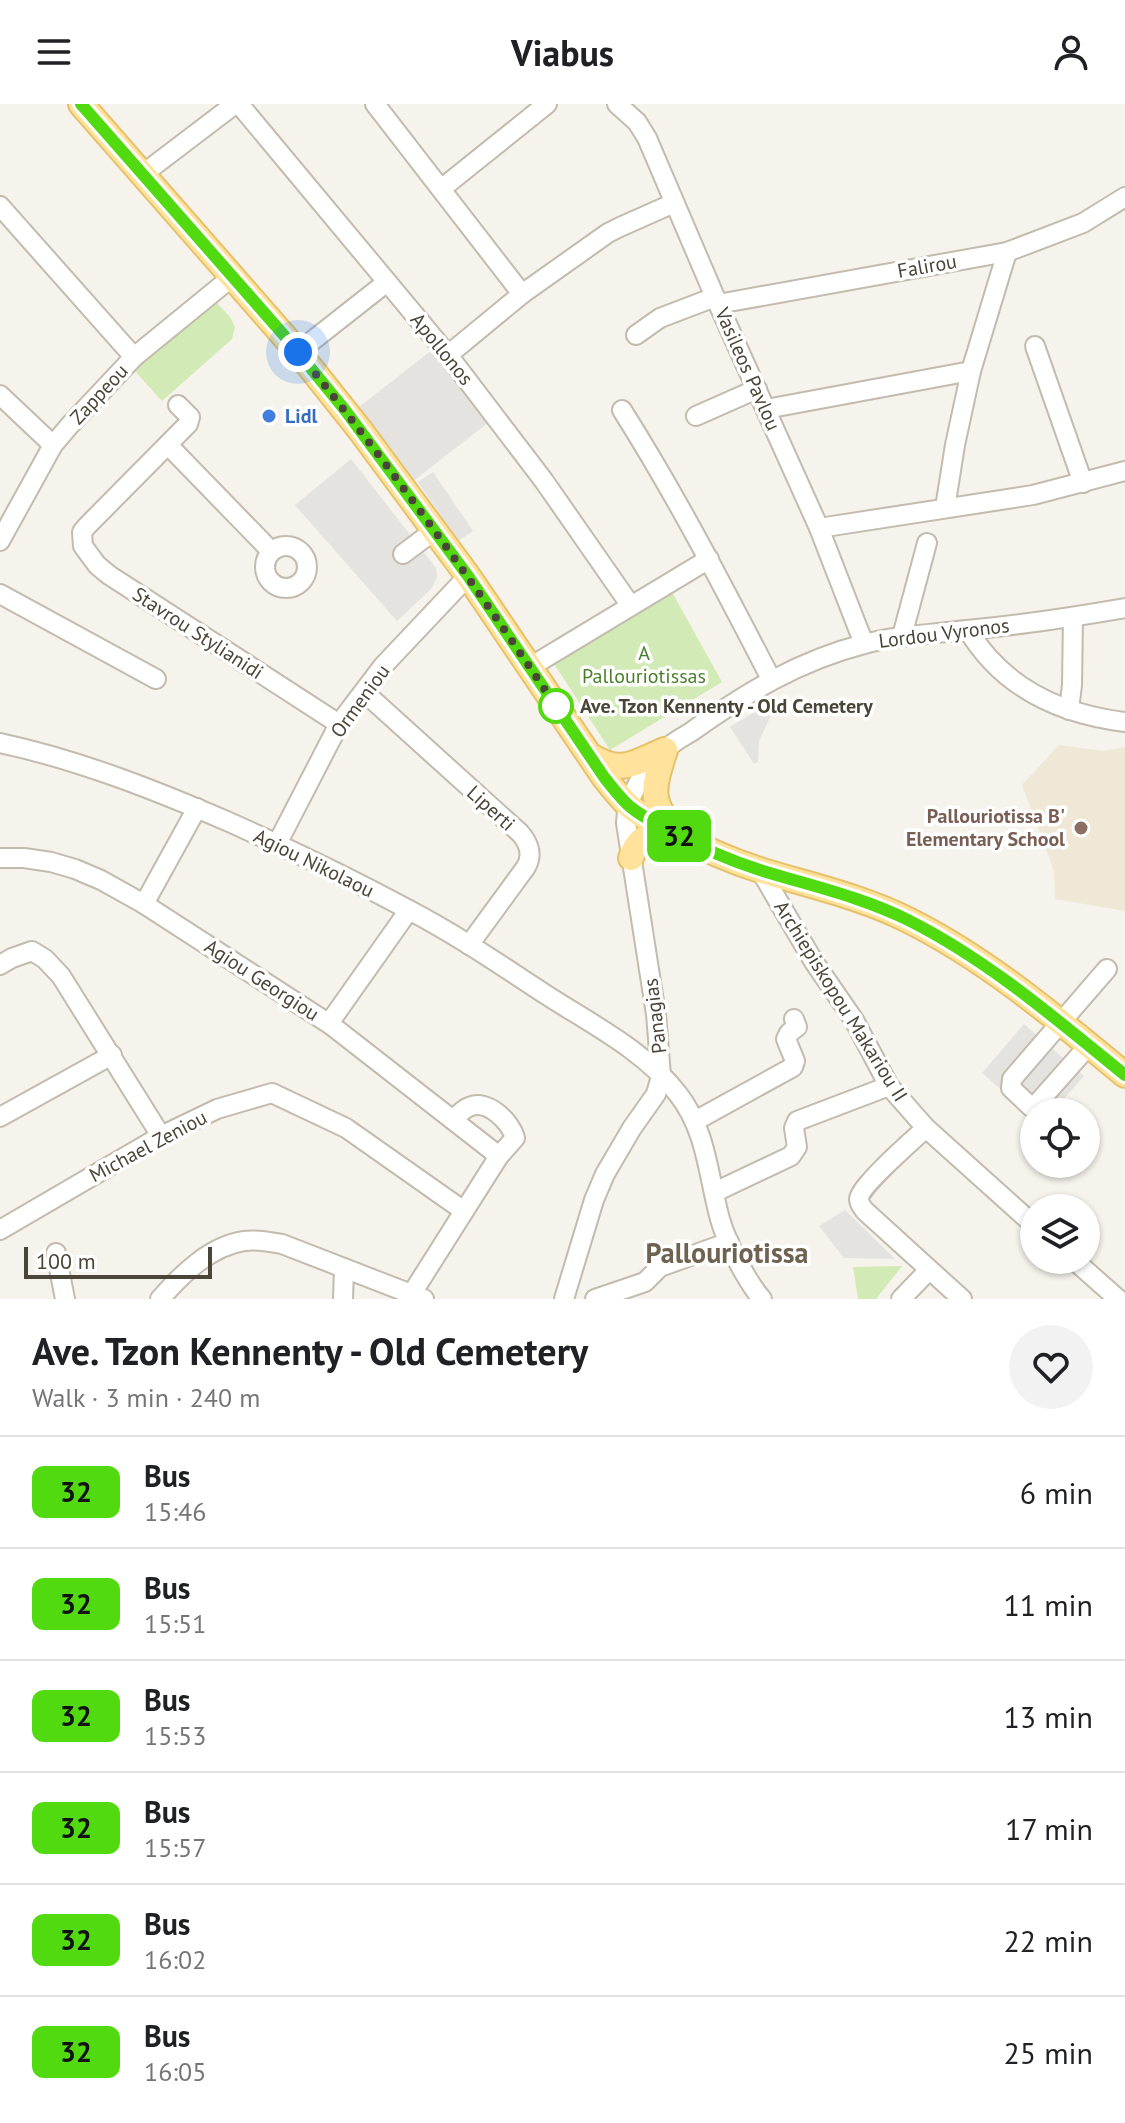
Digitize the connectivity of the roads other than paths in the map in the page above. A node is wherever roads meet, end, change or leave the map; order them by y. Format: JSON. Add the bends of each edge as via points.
{"nodes":[{"id":1,"x":81,"y":104,"type":"edge"},
{"id":2,"x":237,"y":104,"type":"edge"},
{"id":3,"x":375,"y":104,"type":"edge"},
{"id":4,"x":547,"y":104,"type":"edge"},
{"id":5,"x":617,"y":104,"type":"edge"},
{"id":6,"x":143,"y":174,"type":"junction"},
{"id":7,"x":441,"y":189,"type":"junction"},
{"id":8,"x":1124,"y":199,"type":"edge"},
{"id":9,"x":674,"y":203,"type":"junction"},
{"id":10,"x":2,"y":213,"type":"edge"},
{"id":11,"x":1007,"y":252,"type":"junction"},
{"id":12,"x":232,"y":277,"type":"junction"},
{"id":13,"x":387,"y":282,"type":"junction"},
{"id":14,"x":522,"y":294,"type":"junction"},
{"id":15,"x":717,"y":300,"type":"junction"},
{"id":16,"x":636,"y":335,"type":"dead end"},
{"id":17,"x":1035,"y":346,"type":"dead end"},
{"id":18,"x":298,"y":352,"type":"junction"},
{"id":19,"x":448,"y":355,"type":"junction"},
{"id":20,"x":134,"y":357,"type":"junction"},
{"id":21,"x":971,"y":371,"type":"junction"},
{"id":22,"x":757,"y":389,"type":"junction"},
{"id":23,"x":0,"y":395,"type":"edge"},
{"id":24,"x":178,"y":405,"type":"dead end"},
{"id":25,"x":766,"y":409,"type":"junction"},
{"id":26,"x":622,"y":410,"type":"dead end"},
{"id":27,"x":696,"y":416,"type":"dead end"},
{"id":28,"x":53,"y":445,"type":"junction"},
{"id":29,"x":168,"y":445,"type":"junction"},
{"id":30,"x":1125,"y":471,"type":"edge"},
{"id":31,"x":1083,"y":483,"type":"junction"},
{"id":32,"x":945,"y":508,"type":"junction"},
{"id":33,"x":819,"y":528,"type":"junction"},
{"id":34,"x":435,"y":530,"type":"junction"},
{"id":35,"x":0,"y":541,"type":"edge"},
{"id":36,"x":927,"y":543,"type":"dead end"},
{"id":37,"x":271,"y":551,"type":"dead end"},
{"id":38,"x":403,"y":554,"type":"dead end"},
{"id":39,"x":709,"y":559,"type":"junction"},
{"id":40,"x":468,"y":576,"type":"junction"},
{"id":41,"x":0,"y":594,"type":"edge"},
{"id":42,"x":631,"y":606,"type":"junction"},
{"id":43,"x":1125,"y":608,"type":"edge"},
{"id":44,"x":1073,"y":617,"type":"junction"},
{"id":45,"x":968,"y":630,"type":"junction"},
{"id":46,"x":902,"y":636,"type":"junction"},
{"id":47,"x":864,"y":644,"type":"junction"},
{"id":48,"x":530,"y":667,"type":"junction"},
{"id":49,"x":156,"y":679,"type":"dead end"},
{"id":50,"x":771,"y":679,"type":"junction"},
{"id":51,"x":364,"y":692,"type":"junction"},
{"id":52,"x":1069,"y":710,"type":"junction"},
{"id":53,"x":1125,"y":722,"type":"edge"},
{"id":54,"x":339,"y":724,"type":"junction"},
{"id":55,"x":0,"y":743,"type":"edge"},
{"id":56,"x":665,"y":750,"type":"junction"},
{"id":57,"x":589,"y":755,"type":"junction"},
{"id":58,"x":628,"y":805,"type":"junction"},
{"id":59,"x":197,"y":808,"type":"junction"},
{"id":60,"x":678,"y":836,"type":"junction"},
{"id":61,"x":277,"y":844,"type":"junction"},
{"id":62,"x":0,"y":858,"type":"edge"},
{"id":63,"x":631,"y":858,"type":"junction"},
{"id":64,"x":760,"y":870,"type":"junction"},
{"id":65,"x":144,"y":904,"type":"junction"},
{"id":66,"x":409,"y":910,"type":"junction"},
{"id":67,"x":469,"y":945,"type":"junction"},
{"id":68,"x":0,"y":965,"type":"edge"},
{"id":69,"x":1107,"y":969,"type":"dead end"},
{"id":70,"x":794,"y":1019,"type":"dead end"},
{"id":71,"x":1061,"y":1022,"type":"junction"},
{"id":72,"x":331,"y":1025,"type":"junction"},
{"id":73,"x":604,"y":1032,"type":"junction"},
{"id":74,"x":658,"y":1036,"type":"junction"},
{"id":75,"x":1089,"y":1045,"type":"junction"},
{"id":76,"x":112,"y":1055,"type":"junction"},
{"id":77,"x":1125,"y":1075,"type":"edge"},
{"id":78,"x":661,"y":1076,"type":"junction"},
{"id":79,"x":889,"y":1086,"type":"junction"},
{"id":80,"x":0,"y":1117,"type":"edge"},
{"id":81,"x":453,"y":1120,"type":"junction"},
{"id":82,"x":695,"y":1121,"type":"junction"},
{"id":83,"x":926,"y":1128,"type":"junction"},
{"id":84,"x":161,"y":1136,"type":"junction"},
{"id":85,"x":499,"y":1156,"type":"junction"},
{"id":86,"x":715,"y":1192,"type":"junction"},
{"id":87,"x":464,"y":1211,"type":"junction"},
{"id":88,"x":1020,"y":1212,"type":"edge"},
{"id":89,"x":0,"y":1230,"type":"edge"},
{"id":90,"x":729,"y":1242,"type":"junction"},
{"id":91,"x":56,"y":1253,"type":"dead end"},
{"id":92,"x":344,"y":1268,"type":"junction"},
{"id":93,"x":929,"y":1270,"type":"junction"},
{"id":94,"x":1090,"y":1274,"type":"edge"},
{"id":95,"x":418,"y":1291,"type":"edge"},
{"id":96,"x":65,"y":1299,"type":"edge"},
{"id":97,"x":160,"y":1299,"type":"edge"},
{"id":98,"x":343,"y":1299,"type":"edge"},
{"id":99,"x":564,"y":1299,"type":"edge"},
{"id":100,"x":595,"y":1299,"type":"edge"},
{"id":101,"x":762,"y":1299,"type":"edge"},
{"id":102,"x":901,"y":1299,"type":"edge"},
{"id":103,"x":962,"y":1299,"type":"edge"},
{"id":104,"x":1118,"y":1299,"type":"edge"}],
"edges":[{"from":1,"to":6,"type":"main road"},
{"from":2,"to":6,"type":"street"},
{"from":2,"to":13,"type":"street","name":"Apollonos"},
{"from":3,"to":7,"type":"street"},
{"from":4,"to":7,"type":"street"},
{"from":5,"to":9,"type":"street","name":"Vasileos Pavlou","via":[[642,130]]},
{"from":6,"to":12,"type":"main road"},
{"from":7,"to":14,"type":"street"},
{"from":8,"to":11,"type":"street","name":"Falirou","via":[[1083,223]]},
{"from":9,"to":14,"type":"street","via":[[620,227]]},
{"from":9,"to":15,"type":"street","name":"Vasileos Pavlou"},
{"from":10,"to":20,"type":"street"},
{"from":11,"to":15,"type":"street","name":"Falirou"},
{"from":11,"to":21,"type":"street"},
{"from":12,"to":18,"type":"main road"},
{"from":12,"to":20,"type":"street","name":"Zappeou"},
{"from":13,"to":18,"type":"street"},
{"from":13,"to":19,"type":"street","name":"Apollonos"},
{"from":14,"to":19,"type":"street"},
{"from":15,"to":16,"type":"street","name":"Falirou","via":[[660,318]]},
{"from":15,"to":22,"type":"street","name":"Vasileos Pavlou"},
{"from":17,"to":31,"type":"street"},
{"from":18,"to":34,"type":"main road"},
{"from":19,"to":42,"type":"street","name":"Apollonos"},
{"from":20,"to":28,"type":"street","name":"Zappeou"},
{"from":21,"to":25,"type":"street"},
{"from":21,"to":32,"type":"street"},
{"from":22,"to":25,"type":"street","name":"Vasileos Pavlou"},
{"from":22,"to":27,"type":"street"},
{"from":23,"to":28,"type":"street"},
{"from":24,"to":29,"type":"street","via":[[190,420]]},
{"from":25,"to":33,"type":"street","name":"Vasileos Pavlou"},
{"from":26,"to":39,"type":"street"},
{"from":28,"to":35,"type":"street","name":"Zappeou"},
{"from":29,"to":37,"type":"street"},
{"from":29,"to":54,"type":"street","name":"Stavrou Stylianidi","via":[[87,526],[83,546],[109,575]]},
{"from":30,"to":31,"type":"street"},
{"from":31,"to":32,"type":"street"},
{"from":32,"to":33,"type":"street"},
{"from":33,"to":47,"type":"street","name":"Vasileos Pavlou"},
{"from":34,"to":38,"type":"street"},
{"from":34,"to":40,"type":"main road"},
{"from":36,"to":46,"type":"street"},
{"from":39,"to":42,"type":"street"},
{"from":39,"to":50,"type":"street"},
{"from":40,"to":48,"type":"main road"},
{"from":40,"to":51,"type":"street","name":"Ormeniou"},
{"from":41,"to":49,"type":"street"},
{"from":42,"to":48,"type":"street"},
{"from":43,"to":44,"type":"street","name":"Lordou Vyronos"},
{"from":44,"to":45,"type":"street","name":"Lordou Vyronos"},
{"from":44,"to":52,"type":"street"},
{"from":45,"to":46,"type":"street","name":"Lordou Vyronos"},
{"from":45,"to":52,"type":"street","via":[[980,650],[1015,684]]},
{"from":46,"to":47,"type":"street","name":"Lordou Vyronos"},
{"from":47,"to":50,"type":"street","name":"Lordou Vyronos"},
{"from":48,"to":57,"type":"main road"},
{"from":50,"to":56,"type":"street","name":"Lordou Vyronos"},
{"from":51,"to":54,"type":"street","name":"Ormeniou"},
{"from":51,"to":67,"type":"street","name":"Liperti","via":[[520,833],[528,846],[526,867]]},
{"from":52,"to":53,"type":"street"},
{"from":54,"to":61,"type":"street","name":"Ormeniou"},
{"from":55,"to":59,"type":"street","name":"Agiou Nikolaou","via":[[58,757]]},
{"from":56,"to":57,"type":"main road","via":[[617,767]]},
{"from":56,"to":58,"type":"street","name":"Lordou Vyronos"},
{"from":56,"to":60,"type":"main road","via":[[656,801]]},
{"from":57,"to":58,"type":"main road"},
{"from":58,"to":60,"type":"main road"},
{"from":58,"to":63,"type":"street","name":"Panagias"},
{"from":59,"to":61,"type":"street","name":"Agiou Nikolaou"},
{"from":59,"to":65,"type":"street"},
{"from":60,"to":63,"type":"main road","via":[[646,837]]},
{"from":60,"to":64,"type":"main road"},
{"from":61,"to":66,"type":"street","name":"Agiou Nikolaou"},
{"from":62,"to":65,"type":"street","name":"Agiou Georgiou","via":[[75,869]]},
{"from":63,"to":74,"type":"street","name":"Panagias"},
{"from":64,"to":71,"type":"main road","via":[[905,919],[985,965]]},
{"from":64,"to":79,"type":"street","name":"Archiepiskopou Makariou II"},
{"from":65,"to":72,"type":"street","name":"Agiou Georgiou"},
{"from":66,"to":67,"type":"street","name":"Agiou Nikolaou"},
{"from":66,"to":72,"type":"street"},
{"from":67,"to":73,"type":"street","name":"Agiou Nikolaou"},
{"from":68,"to":76,"type":"street","via":[[32,951],[45,959]]},
{"from":69,"to":71,"type":"street"},
{"from":70,"to":82,"type":"street","via":[[797,1027],[786,1039],[793,1067]]},
{"from":71,"to":75,"type":"main road"},
{"from":71,"to":75,"type":"street","via":[[1012,1079],[1011,1088],[1031,1107]]},
{"from":72,"to":81,"type":"street","name":"Agiou Georgiou"},
{"from":73,"to":74,"type":"street","name":"Agiou Nikolaou","via":[[634,1044],[647,1044]]},
{"from":73,"to":78,"type":"street","name":"Agiou Nikolaou"},
{"from":74,"to":78,"type":"street","name":"Panagias"},
{"from":75,"to":77,"type":"main road"},
{"from":76,"to":80,"type":"street"},
{"from":76,"to":84,"type":"street"},
{"from":78,"to":82,"type":"street","name":"Panagias"},
{"from":78,"to":99,"type":"street","via":[[656,1094],[605,1174]]},
{"from":79,"to":83,"type":"street","name":"Archiepiskopou Makariou II"},
{"from":79,"to":86,"type":"street","via":[[797,1121],[797,1147],[791,1156]]},
{"from":81,"to":85,"type":"street","name":"Agiou Georgiou"},
{"from":81,"to":85,"type":"street","via":[[480,1105],[495,1113],[515,1138]]},
{"from":82,"to":86,"type":"street","name":"Panagias"},
{"from":83,"to":88,"type":"street","name":"Archiepiskopou Makariou II"},
{"from":83,"to":93,"type":"street","via":[[867,1185],[859,1202]]},
{"from":84,"to":87,"type":"street","name":"Michael Zeniou","via":[[217,1109],[272,1093],[346,1128]]},
{"from":84,"to":89,"type":"street","name":"Michael Zeniou"},
{"from":85,"to":87,"type":"street"},
{"from":86,"to":90,"type":"street","name":"Panagias"},
{"from":87,"to":95,"type":"street"},
{"from":90,"to":100,"type":"street","via":[[660,1267],[645,1282]]},
{"from":90,"to":101,"type":"street","name":"Panagias"},
{"from":91,"to":96,"type":"street"},
{"from":92,"to":95,"type":"street"},
{"from":92,"to":97,"type":"street","via":[[282,1244],[243,1241],[212,1253]]},
{"from":92,"to":98,"type":"street"},
{"from":93,"to":102,"type":"street"},
{"from":93,"to":103,"type":"street"},
{"from":94,"to":104,"type":"street"}]}
